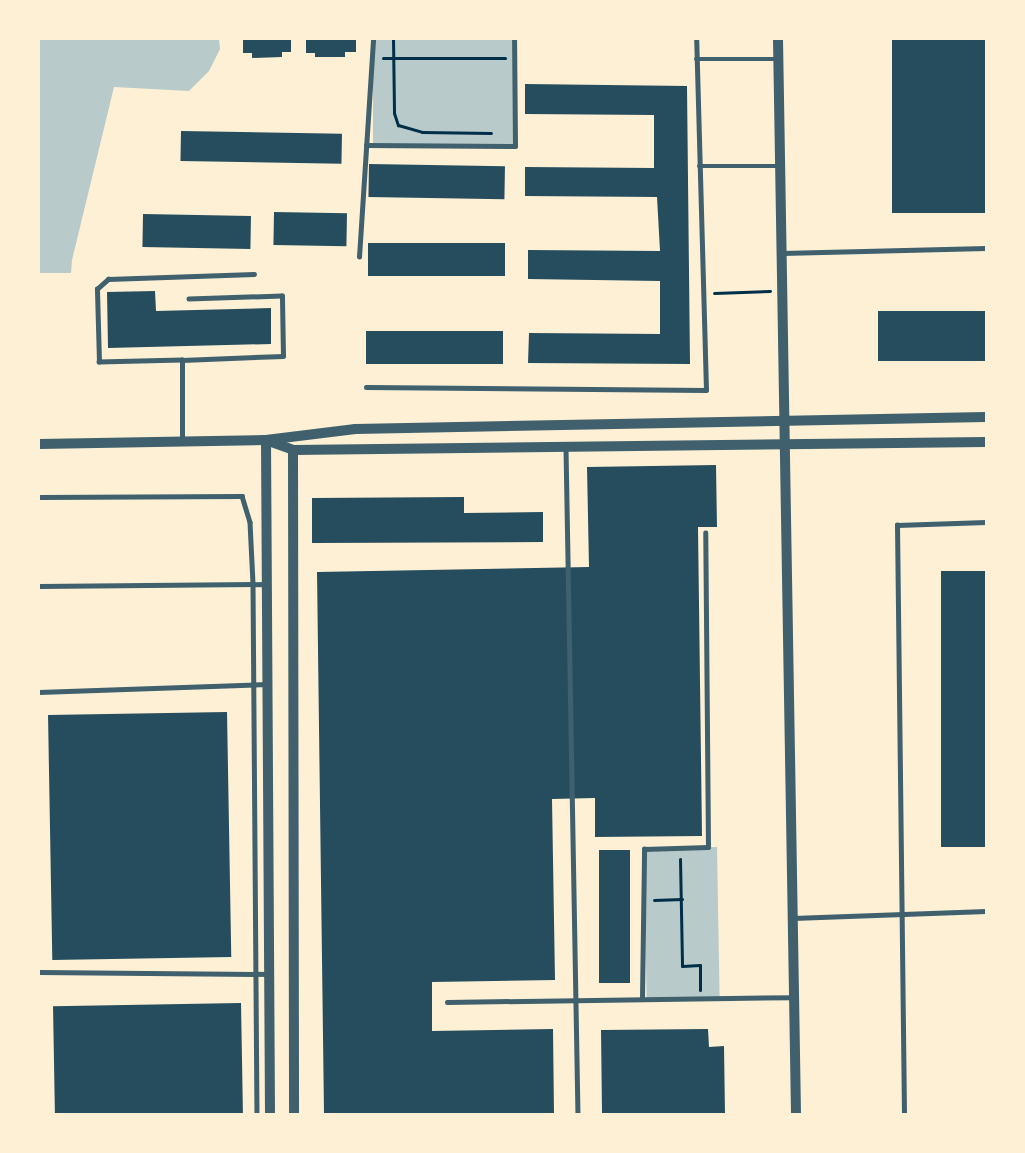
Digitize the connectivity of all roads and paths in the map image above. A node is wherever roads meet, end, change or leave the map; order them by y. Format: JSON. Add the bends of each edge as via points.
{"nodes":[{"id":1,"x":373,"y":39,"type":"edge"},
{"id":2,"x":393,"y":39,"type":"edge"},
{"id":3,"x":514,"y":39,"type":"edge"},
{"id":4,"x":696,"y":39,"type":"edge"},
{"id":5,"x":778,"y":39,"type":"edge"},
{"id":6,"x":372,"y":58,"type":"junction"},
{"id":7,"x":393,"y":58,"type":"junction"},
{"id":8,"x":514,"y":58,"type":"junction"},
{"id":9,"x":696,"y":58,"type":"junction"},
{"id":10,"x":779,"y":59,"type":"junction"},
{"id":11,"x":515,"y":134,"type":"junction"},
{"id":12,"x":366,"y":145,"type":"junction"},
{"id":13,"x":699,"y":166,"type":"junction"},
{"id":14,"x":780,"y":166,"type":"junction"},
{"id":15,"x":986,"y":248,"type":"edge"},
{"id":16,"x":782,"y":253,"type":"junction"},
{"id":17,"x":359,"y":257,"type":"dead end"},
{"id":18,"x":254,"y":274,"type":"dead end"},
{"id":19,"x":782,"y":291,"type":"junction"},
{"id":20,"x":703,"y":293,"type":"junction"},
{"id":21,"x":189,"y":299,"type":"dead end"},
{"id":22,"x":182,"y":360,"type":"junction"},
{"id":23,"x":366,"y":387,"type":"dead end"},
{"id":24,"x":986,"y":417,"type":"edge"},
{"id":25,"x":784,"y":421,"type":"junction"},
{"id":26,"x":266,"y":440,"type":"junction"},
{"id":27,"x":182,"y":441,"type":"junction"},
{"id":28,"x":986,"y":442,"type":"edge"},
{"id":29,"x":39,"y":444,"type":"edge"},
{"id":30,"x":785,"y":446,"type":"junction"},
{"id":31,"x":566,"y":448,"type":"junction"},
{"id":32,"x":293,"y":450,"type":"junction"},
{"id":33,"x":39,"y":497,"type":"edge"},
{"id":34,"x":986,"y":522,"type":"edge"},
{"id":35,"x":705,"y":533,"type":"dead end"},
{"id":36,"x":253,"y":584,"type":"junction"},
{"id":37,"x":267,"y":584,"type":"junction"},
{"id":38,"x":39,"y":586,"type":"edge"},
{"id":39,"x":254,"y":684,"type":"junction"},
{"id":40,"x":268,"y":684,"type":"junction"},
{"id":41,"x":39,"y":692,"type":"edge"},
{"id":42,"x":679,"y":848,"type":"junction"},
{"id":43,"x":682,"y":899,"type":"junction"},
{"id":44,"x":644,"y":900,"type":"junction"},
{"id":45,"x":986,"y":911,"type":"edge"},
{"id":46,"x":902,"y":915,"type":"junction"},
{"id":47,"x":793,"y":918,"type":"junction"},
{"id":48,"x":39,"y":972,"type":"edge"},
{"id":49,"x":256,"y":973,"type":"junction"},
{"id":50,"x":269,"y":974,"type":"junction"},
{"id":51,"x":794,"y":997,"type":"junction"},
{"id":52,"x":699,"y":998,"type":"junction"},
{"id":53,"x":642,"y":999,"type":"junction"},
{"id":54,"x":576,"y":1000,"type":"junction"},
{"id":55,"x":447,"y":1002,"type":"dead end"},
{"id":56,"x":257,"y":1114,"type":"edge"},
{"id":57,"x":270,"y":1114,"type":"edge"},
{"id":58,"x":294,"y":1114,"type":"edge"},
{"id":59,"x":578,"y":1114,"type":"edge"},
{"id":60,"x":796,"y":1114,"type":"edge"},
{"id":61,"x":904,"y":1114,"type":"edge"}],
"edges":[{"from":1,"to":6,"type":"lane"},
{"from":2,"to":7,"type":"path"},
{"from":3,"to":8,"type":"lane"},
{"from":4,"to":9,"type":"lane"},
{"from":5,"to":10,"type":"street"},
{"from":6,"to":7,"type":"path"},
{"from":6,"to":12,"type":"lane"},
{"from":7,"to":8,"type":"path"},
{"from":7,"to":11,"type":"path","via":[[394,114],[398,125],[422,132]]},
{"from":8,"to":11,"type":"lane"},
{"from":9,"to":10,"type":"lane"},
{"from":9,"to":13,"type":"lane"},
{"from":10,"to":14,"type":"street"},
{"from":11,"to":12,"type":"lane","via":[[515,146]]},
{"from":12,"to":17,"type":"lane"},
{"from":13,"to":14,"type":"lane"},
{"from":13,"to":20,"type":"lane"},
{"from":14,"to":16,"type":"street"},
{"from":15,"to":16,"type":"lane"},
{"from":16,"to":19,"type":"street"},
{"from":18,"to":22,"type":"lane","via":[[108,279],[97,290],[99,362]]},
{"from":19,"to":20,"type":"path"},
{"from":19,"to":25,"type":"street"},
{"from":20,"to":23,"type":"lane","via":[[706,390]]},
{"from":21,"to":22,"type":"lane","via":[[282,296],[283,356]]},
{"from":22,"to":27,"type":"lane"},
{"from":24,"to":25,"type":"street"},
{"from":25,"to":26,"type":"street","via":[[355,429]]},
{"from":25,"to":30,"type":"street"},
{"from":26,"to":27,"type":"street"},
{"from":26,"to":32,"type":"street"},
{"from":26,"to":37,"type":"street"},
{"from":27,"to":29,"type":"street"},
{"from":28,"to":30,"type":"street"},
{"from":30,"to":31,"type":"street"},
{"from":30,"to":47,"type":"street"},
{"from":31,"to":32,"type":"street"},
{"from":31,"to":54,"type":"lane"},
{"from":32,"to":58,"type":"street"},
{"from":33,"to":36,"type":"lane","via":[[242,496],[250,522]]},
{"from":34,"to":46,"type":"lane","via":[[897,525]]},
{"from":35,"to":42,"type":"lane","via":[[708,847]]},
{"from":36,"to":37,"type":"lane"},
{"from":36,"to":38,"type":"lane"},
{"from":36,"to":39,"type":"lane"},
{"from":37,"to":40,"type":"street"},
{"from":39,"to":40,"type":"lane"},
{"from":39,"to":41,"type":"lane"},
{"from":39,"to":49,"type":"lane"},
{"from":40,"to":50,"type":"street"},
{"from":42,"to":43,"type":"path"},
{"from":42,"to":44,"type":"lane","via":[[644,849]]},
{"from":43,"to":44,"type":"path"},
{"from":43,"to":52,"type":"path","via":[[682,966],[700,965]]},
{"from":44,"to":53,"type":"lane"},
{"from":45,"to":46,"type":"lane"},
{"from":46,"to":47,"type":"lane"},
{"from":46,"to":61,"type":"lane"},
{"from":47,"to":51,"type":"street"},
{"from":48,"to":49,"type":"lane"},
{"from":49,"to":50,"type":"lane"},
{"from":49,"to":56,"type":"lane"},
{"from":50,"to":57,"type":"street"},
{"from":51,"to":52,"type":"lane"},
{"from":51,"to":60,"type":"street"},
{"from":52,"to":53,"type":"lane"},
{"from":53,"to":54,"type":"lane"},
{"from":54,"to":55,"type":"lane"},
{"from":54,"to":59,"type":"lane"}]}
